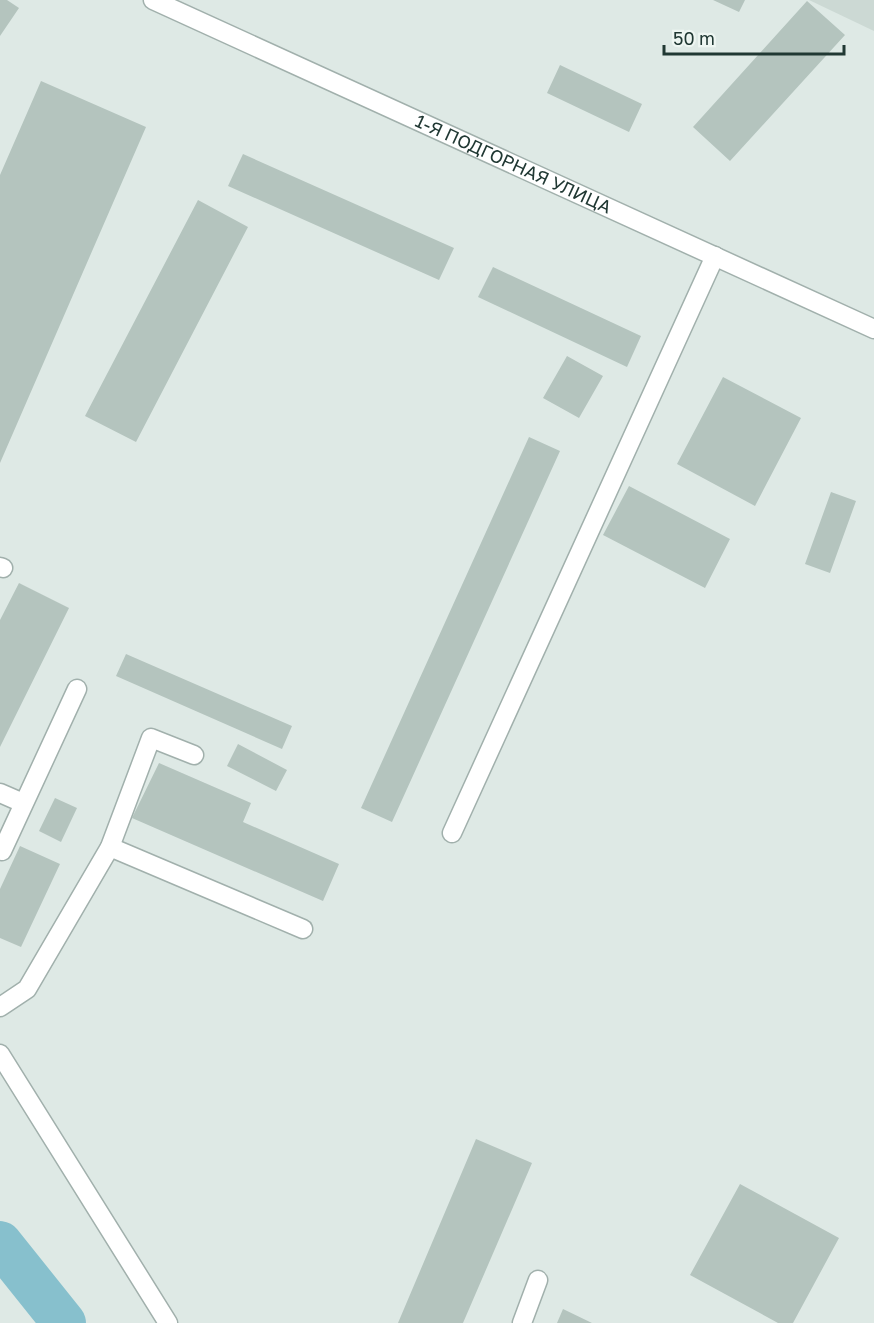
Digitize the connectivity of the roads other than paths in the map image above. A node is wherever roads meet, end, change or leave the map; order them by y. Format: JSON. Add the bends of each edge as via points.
{"nodes":[{"id":1,"x":153,"y":0,"type":"edge"},
{"id":2,"x":715,"y":256,"type":"junction"},
{"id":3,"x":874,"y":329,"type":"edge"},
{"id":4,"x":77,"y":689,"type":"dead end"},
{"id":5,"x":194,"y":755,"type":"dead end"},
{"id":6,"x":0,"y":793,"type":"edge"},
{"id":7,"x":22,"y":803,"type":"junction"},
{"id":8,"x":452,"y":833,"type":"dead end"},
{"id":9,"x":110,"y":847,"type":"junction"},
{"id":10,"x":2,"y":851,"type":"dead end"},
{"id":11,"x":303,"y":929,"type":"dead end"},
{"id":12,"x":0,"y":1007,"type":"edge"},
{"id":13,"x":0,"y":1054,"type":"edge"},
{"id":14,"x":538,"y":1280,"type":"dead end"},
{"id":15,"x":168,"y":1323,"type":"edge"},
{"id":16,"x":522,"y":1323,"type":"edge"}],
"edges":[{"from":1,"to":2,"type":"street","name":"1-Я ПОДГОРНАЯ УЛИЦА"},
{"from":2,"to":3,"type":"street","name":"1-Я ПОДГОРНАЯ УЛИЦА"},
{"from":2,"to":8,"type":"street"},
{"from":4,"to":7,"type":"street"},
{"from":5,"to":9,"type":"street","via":[[151,738]]},
{"from":6,"to":7,"type":"street"},
{"from":7,"to":10,"type":"street"},
{"from":9,"to":11,"type":"street"},
{"from":9,"to":12,"type":"street","via":[[27,989]]},
{"from":13,"to":15,"type":"street"},
{"from":14,"to":16,"type":"street"}]}
